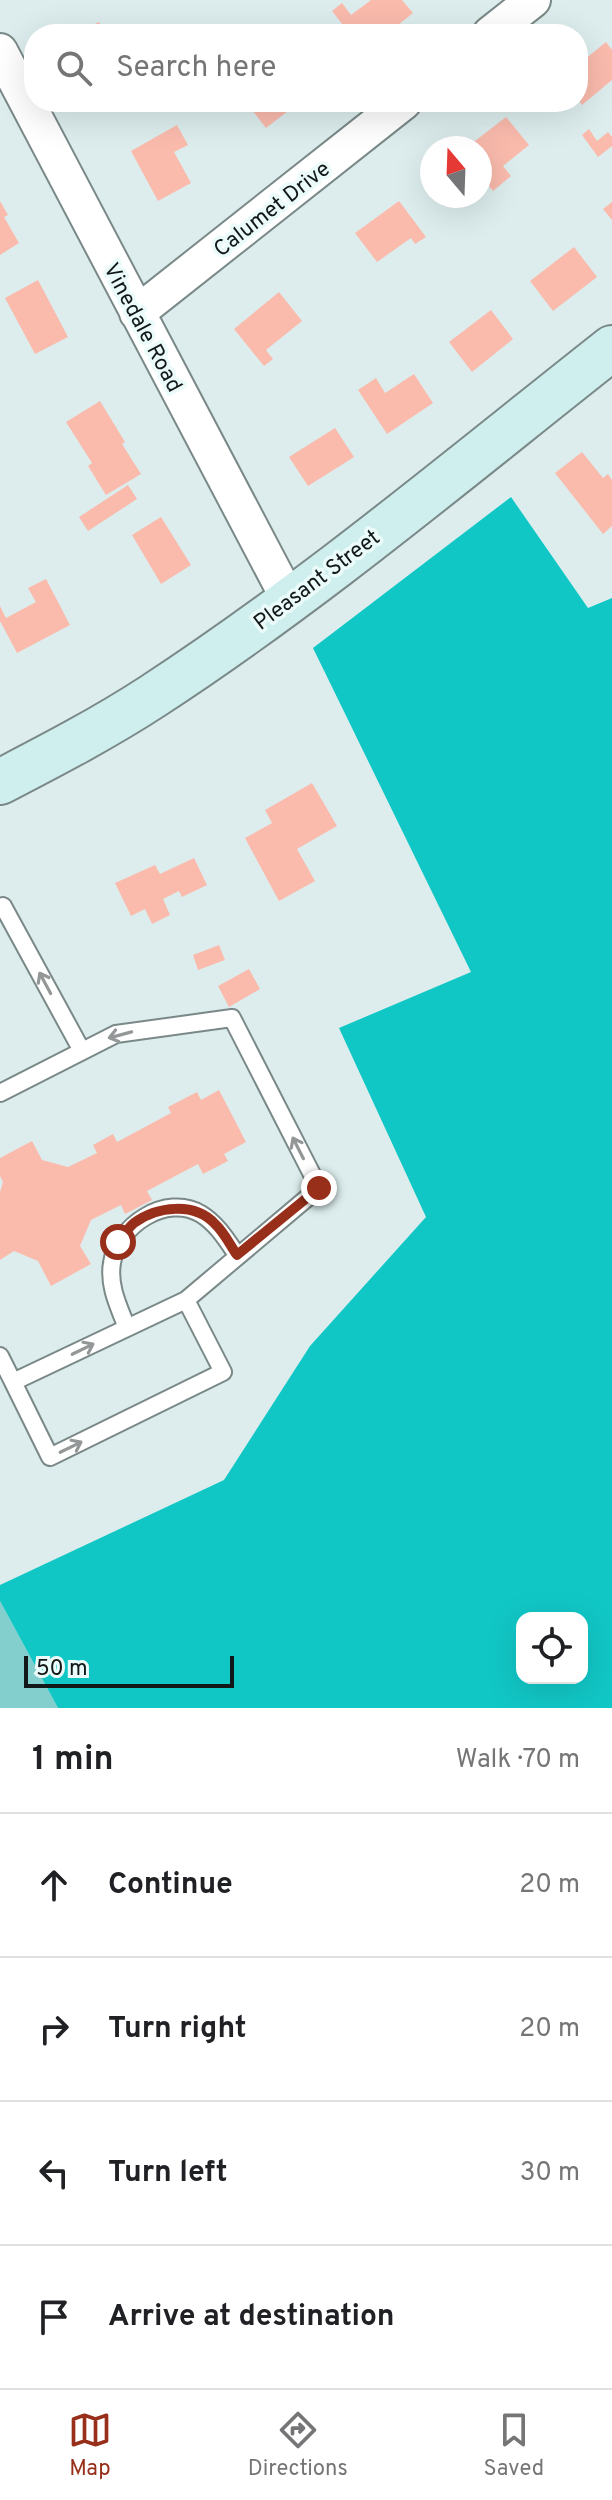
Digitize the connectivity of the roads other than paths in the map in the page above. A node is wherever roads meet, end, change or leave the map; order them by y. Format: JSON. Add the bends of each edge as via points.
{"nodes":[{"id":1,"x":0,"y":51,"type":"edge"},
{"id":2,"x":24,"y":97,"type":"edge"},
{"id":3,"x":32,"y":112,"type":"edge"},
{"id":4,"x":391,"y":112,"type":"edge"},
{"id":5,"x":137,"y":313,"type":"junction"},
{"id":6,"x":612,"y":348,"type":"edge"},
{"id":7,"x":290,"y":602,"type":"junction"},
{"id":8,"x":0,"y":782,"type":"edge"},
{"id":9,"x":0,"y":908,"type":"edge"},
{"id":10,"x":82,"y":1051,"type":"junction"},
{"id":11,"x":0,"y":1093,"type":"edge"},
{"id":12,"x":237,"y":1255,"type":"junction"},
{"id":13,"x":186,"y":1300,"type":"junction"},
{"id":14,"x":127,"y":1328,"type":"junction"},
{"id":15,"x":0,"y":1356,"type":"edge"},
{"id":16,"x":13,"y":1382,"type":"junction"}],
"edges":[{"from":1,"to":2,"type":"street","name":"Vinedale Road"},
{"from":3,"to":5,"type":"street","name":"Vinedale Road"},
{"from":4,"to":5,"type":"street","name":"Calumet Drive"},
{"from":5,"to":7,"type":"street","name":"Vinedale Road"},
{"from":6,"to":7,"type":"main road","name":"Pleasant Street"},
{"from":7,"to":8,"type":"main road","name":"Pleasant Street","via":[[152,697]]},
{"from":10,"to":9,"type":"lane","one_way":true},
{"from":10,"to":11,"type":"lane"},
{"from":12,"to":10,"type":"lane","one_way":true,"via":[[319,1188],[232,1018],[116,1034]]},
{"from":12,"to":13,"type":"lane"},
{"from":12,"to":14,"type":"lane","via":[[215,1223],[197,1211],[174,1208],[134,1223],[118,1242],[111,1263],[112,1289]]},
{"from":13,"to":14,"type":"lane"},
{"from":16,"to":13,"type":"lane","one_way":true,"via":[[50,1457],[223,1372]]},
{"from":16,"to":14,"type":"lane","one_way":true},
{"from":15,"to":16,"type":"lane"}]}
